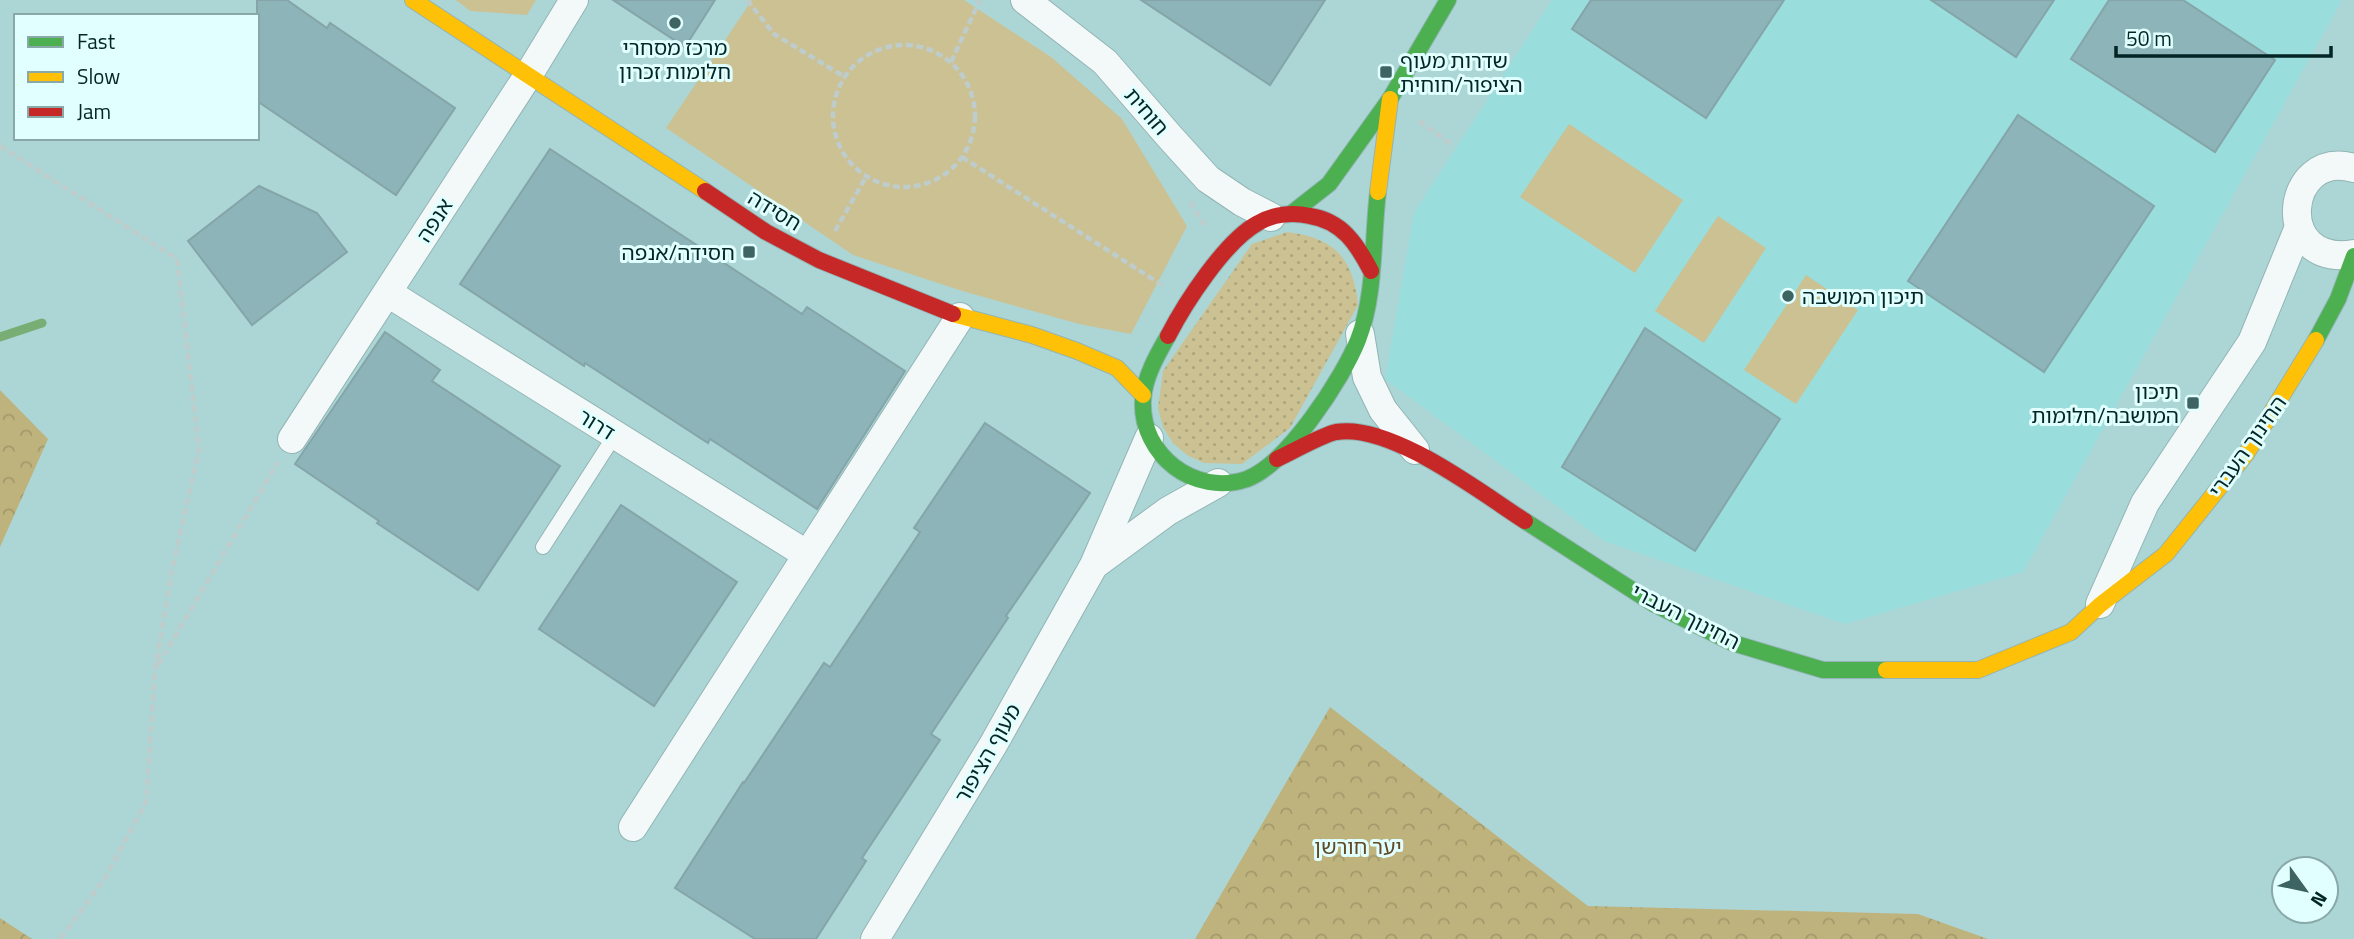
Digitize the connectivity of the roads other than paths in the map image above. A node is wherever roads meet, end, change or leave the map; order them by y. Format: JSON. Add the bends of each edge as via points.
{"nodes":[{"id":1,"x":413,"y":0,"type":"edge"},
{"id":2,"x":574,"y":0,"type":"edge"},
{"id":3,"x":1025,"y":0,"type":"edge"},
{"id":4,"x":1448,"y":0,"type":"edge"},
{"id":5,"x":529,"y":74,"type":"junction"},
{"id":6,"x":1390,"y":99,"type":"junction"},
{"id":7,"x":2354,"y":168,"type":"edge"},
{"id":8,"x":1282,"y":215,"type":"junction"},
{"id":9,"x":2298,"y":227,"type":"junction"},
{"id":10,"x":2354,"y":255,"type":"edge"},
{"id":11,"x":1371,"y":271,"type":"junction"},
{"id":12,"x":387,"y":293,"type":"junction"},
{"id":13,"x":960,"y":317,"type":"junction"},
{"id":14,"x":1360,"y":334,"type":"junction"},
{"id":15,"x":1143,"y":395,"type":"junction"},
{"id":16,"x":615,"y":435,"type":"junction"},
{"id":17,"x":1149,"y":438,"type":"junction"},
{"id":18,"x":292,"y":439,"type":"road end"},
{"id":19,"x":1415,"y":450,"type":"junction"},
{"id":20,"x":1277,"y":459,"type":"junction"},
{"id":21,"x":1218,"y":483,"type":"junction"},
{"id":22,"x":543,"y":547,"type":"dead end"},
{"id":23,"x":806,"y":554,"type":"junction"},
{"id":24,"x":1094,"y":565,"type":"junction"},
{"id":25,"x":2099,"y":605,"type":"junction"},
{"id":26,"x":633,"y":827,"type":"dead end"},
{"id":27,"x":876,"y":939,"type":"edge"}],
"edges":[{"from":1,"to":5,"type":"street","name":"חסידה"},
{"from":2,"to":5,"type":"street","name":"אנפה"},
{"from":3,"to":8,"type":"street","name":"חוחית","via":[[1105,62],[1209,179],[1242,202]]},
{"from":4,"to":6,"type":"street"},
{"from":5,"to":12,"type":"street","name":"אנפה"},
{"from":5,"to":13,"type":"street","name":"חסידה","via":[[766,232],[819,260]]},
{"from":6,"to":8,"type":"street","via":[[1329,184]]},
{"from":6,"to":11,"type":"street"},
{"from":7,"to":9,"type":"street","name":"החינוך העברי","via":[[2331,167],[2305,183],[2295,212]]},
{"from":8,"to":11,"type":"street","via":[[1318,217],[1341,228],[1359,247]]},
{"from":8,"to":15,"type":"street","via":[[1251,227],[1188,302],[1170,330]]},
{"from":9,"to":10,"type":"street","via":[[2315,249]]},
{"from":9,"to":25,"type":"street","name":"החינוך העברי","via":[[2252,342],[2145,503]]},
{"from":10,"to":25,"type":"street","name":"החינוך העברי","via":[[2338,299],[2246,454],[2166,554]]},
{"from":11,"to":14,"type":"street"},
{"from":12,"to":16,"type":"street","name":"דרור"},
{"from":12,"to":18,"type":"street","name":"אנפה"},
{"from":13,"to":15,"type":"street","name":"חסידה","via":[[1032,335],[1117,368]]},
{"from":13,"to":23,"type":"street"},
{"from":14,"to":19,"type":"street","name":"החינוך העברי","via":[[1367,377],[1383,410]]},
{"from":14,"to":20,"type":"street","via":[[1314,414]]},
{"from":15,"to":17,"type":"street"},
{"from":16,"to":22,"type":"lane"},
{"from":16,"to":23,"type":"street","name":"דרור"},
{"from":17,"to":21,"type":"street","via":[[1177,470],[1196,480]]},
{"from":17,"to":24,"type":"street","name":"מעוף הציפור"},
{"from":19,"to":20,"type":"street","name":"החינוך העברי","via":[[1369,434],[1336,432]]},
{"from":19,"to":25,"type":"street","name":"החינוך העברי","via":[[1654,604],[1732,643],[1824,670],[1978,670],[2071,632]]},
{"from":20,"to":21,"type":"street","via":[[1260,473]]},
{"from":21,"to":24,"type":"street","name":"מעוף הציפור","via":[[1168,511]]},
{"from":23,"to":26,"type":"street"},
{"from":24,"to":27,"type":"street","name":"מעוף הציפור","via":[[993,746]]}]}
